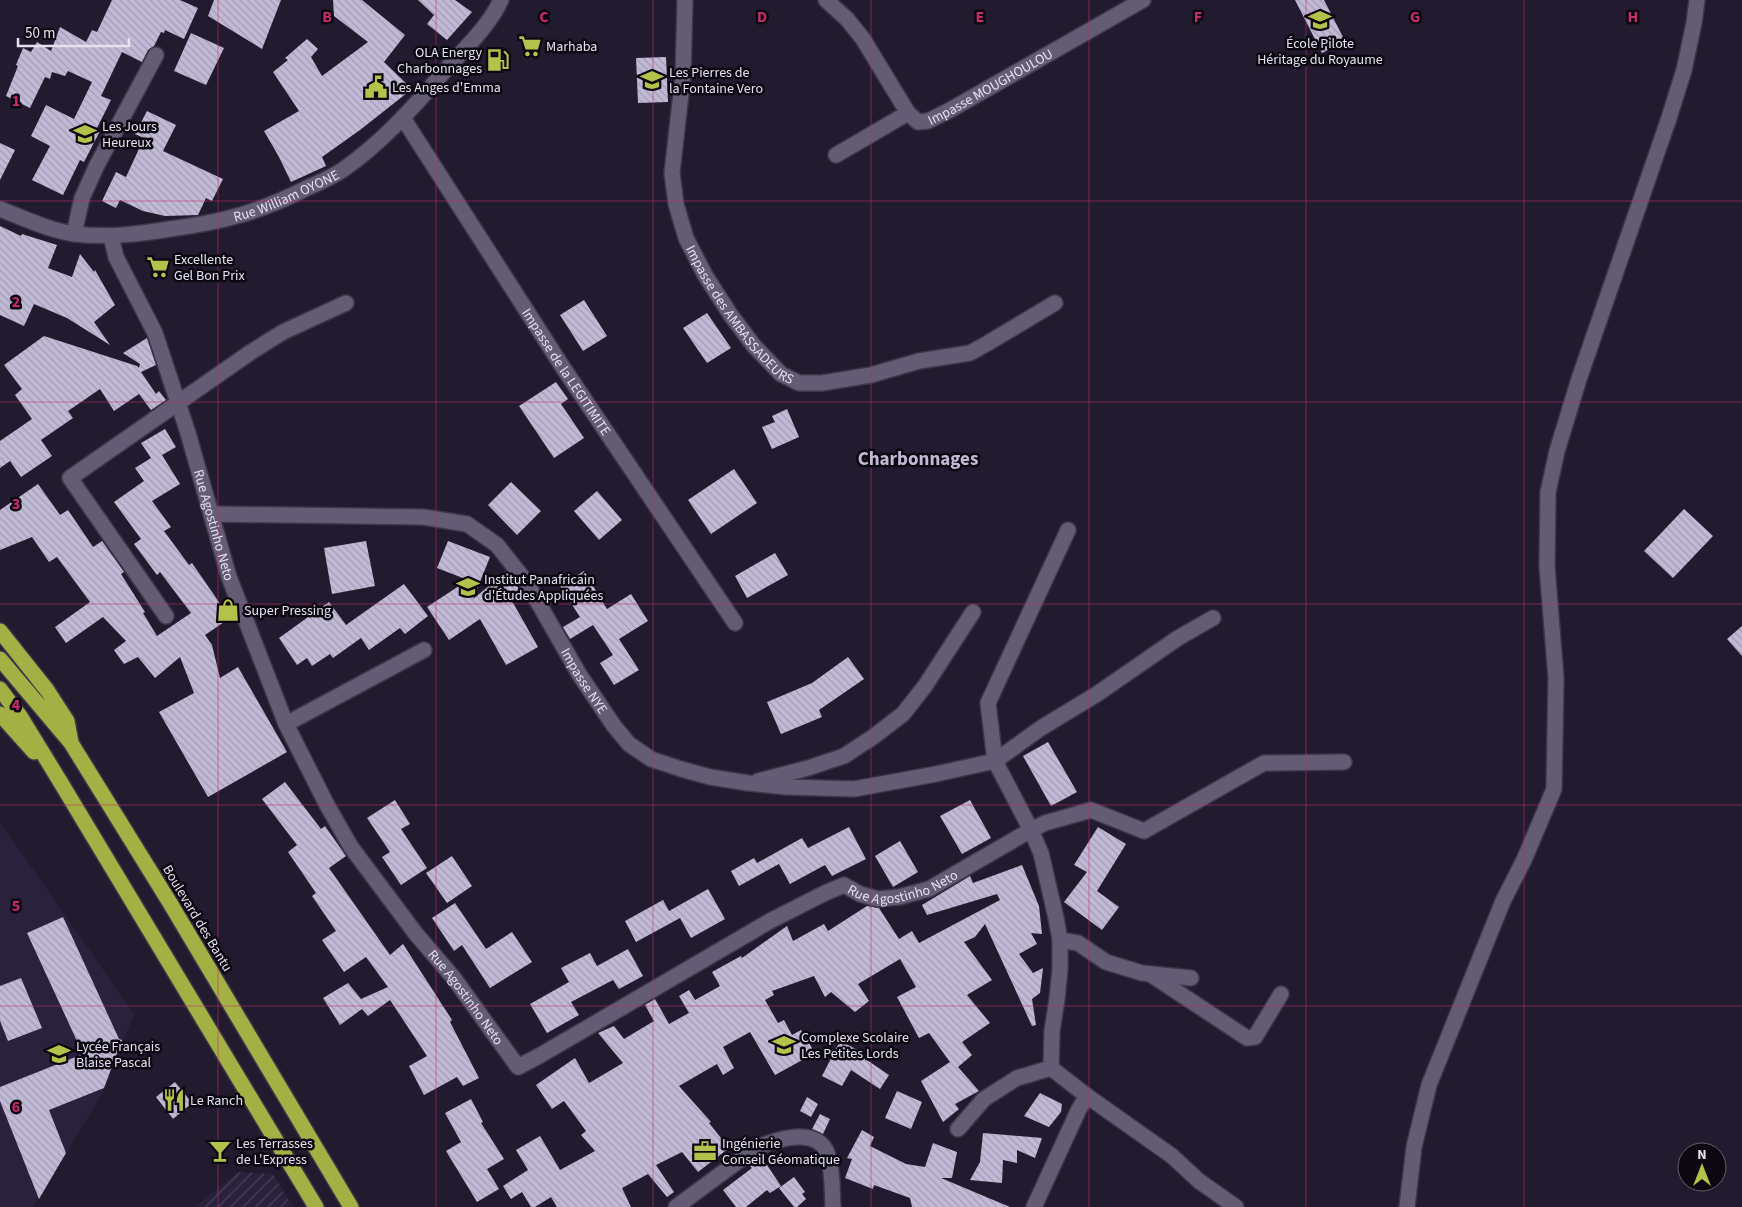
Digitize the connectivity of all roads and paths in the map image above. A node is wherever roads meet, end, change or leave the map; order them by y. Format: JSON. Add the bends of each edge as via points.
{"nodes":[{"id":1,"x":502,"y":0,"type":"edge"},
{"id":2,"x":685,"y":0,"type":"edge"},
{"id":3,"x":826,"y":0,"type":"edge"},
{"id":4,"x":1143,"y":0,"type":"edge"},
{"id":5,"x":1697,"y":0,"type":"edge"},
{"id":6,"x":156,"y":55,"type":"dead end"},
{"id":7,"x":908,"y":112,"type":"junction"},
{"id":8,"x":403,"y":118,"type":"junction"},
{"id":9,"x":836,"y":155,"type":"dead end"},
{"id":10,"x":0,"y":209,"type":"edge"},
{"id":11,"x":74,"y":234,"type":"junction"},
{"id":12,"x":110,"y":236,"type":"junction"},
{"id":13,"x":346,"y":303,"type":"dead end"},
{"id":14,"x":1055,"y":303,"type":"dead end"},
{"id":15,"x":178,"y":402,"type":"junction"},
{"id":16,"x":211,"y":514,"type":"junction"},
{"id":17,"x":1068,"y":530,"type":"dead end"},
{"id":18,"x":973,"y":612,"type":"dead end"},
{"id":19,"x":166,"y":616,"type":"dead end"},
{"id":20,"x":1213,"y":618,"type":"dead end"},
{"id":21,"x":735,"y":622,"type":"dead end"},
{"id":22,"x":0,"y":631,"type":"edge"},
{"id":23,"x":424,"y":650,"type":"dead end"},
{"id":24,"x":0,"y":659,"type":"edge"},
{"id":25,"x":0,"y":689,"type":"edge"},
{"id":26,"x":0,"y":714,"type":"edge"},
{"id":27,"x":286,"y":724,"type":"junction"},
{"id":28,"x":71,"y":743,"type":"junction"},
{"id":29,"x":995,"y":761,"type":"junction"},
{"id":30,"x":1344,"y":762,"type":"dead end"},
{"id":31,"x":58,"y":778,"type":"junction"},
{"id":32,"x":748,"y":783,"type":"junction"},
{"id":33,"x":1031,"y":830,"type":"junction"},
{"id":34,"x":1060,"y":940,"type":"junction"},
{"id":35,"x":1150,"y":974,"type":"junction"},
{"id":36,"x":1191,"y":978,"type":"dead end"},
{"id":37,"x":1281,"y":994,"type":"dead end"},
{"id":38,"x":1051,"y":1068,"type":"junction"},
{"id":39,"x":1086,"y":1096,"type":"junction"},
{"id":40,"x":958,"y":1129,"type":"dead end"},
{"id":41,"x":316,"y":1207,"type":"edge"},
{"id":42,"x":351,"y":1207,"type":"edge"},
{"id":43,"x":676,"y":1207,"type":"edge"},
{"id":44,"x":832,"y":1207,"type":"edge"},
{"id":45,"x":1034,"y":1207,"type":"edge"},
{"id":46,"x":1236,"y":1207,"type":"edge"},
{"id":47,"x":1407,"y":1207,"type":"edge"}],
"edges":[{"from":1,"to":8,"type":"street","name":"Rue William OYONE"},
{"from":2,"to":14,"type":"street","name":"Impasse des AMBASSADEURS","via":[[683,76],[672,173],[676,204],[686,238],[705,275],[754,346],[781,374],[798,383],[822,383],[970,353]]},
{"from":3,"to":7,"type":"street","name":"Impasse MOUGHOULOU","via":[[863,39]]},
{"from":4,"to":7,"type":"street","name":"Impasse MOUGHOULOU","via":[[928,121],[918,122]]},
{"from":5,"to":47,"type":"street","via":[[1684,70],[1672,110],[1580,379],[1557,451],[1548,492],[1547,567],[1556,678],[1554,789],[1524,860],[1502,901],[1429,1085],[1414,1147]]},
{"from":6,"to":11,"type":"street","via":[[97,165],[82,198]]},
{"from":7,"to":9,"type":"street"},
{"from":8,"to":12,"type":"street","name":"Rue William OYONE","via":[[343,170],[272,205],[207,224]]},
{"from":8,"to":21,"type":"street","name":"Impasse de la LEGITIMITE","via":[[562,366]]},
{"from":10,"to":11,"type":"street","name":"Rue William OYONE"},
{"from":11,"to":12,"type":"street","name":"Rue William OYONE"},
{"from":12,"to":15,"type":"street","name":"Rue Agostinho Neto","via":[[116,257],[154,333]]},
{"from":13,"to":15,"type":"street","via":[[283,332]]},
{"from":15,"to":16,"type":"street","name":"Rue Agostinho Neto"},
{"from":15,"to":19,"type":"street","via":[[70,478]]},
{"from":16,"to":27,"type":"street","name":"Rue Agostinho Neto","via":[[229,577]]},
{"from":16,"to":32,"type":"street","name":"Impasse NYE","via":[[424,517],[467,524],[497,545],[527,583],[579,674],[629,744],[651,759],[681,769]]},
{"from":17,"to":29,"type":"street","via":[[988,703]]},
{"from":18,"to":32,"type":"street","via":[[903,714],[873,737],[844,756]]},
{"from":20,"to":29,"type":"street","via":[[1040,728]]},
{"from":22,"to":28,"type":"highway","via":[[62,713]]},
{"from":23,"to":27,"type":"street"},
{"from":24,"to":28,"type":"highway","name":"Boulevard des Bantu"},
{"from":25,"to":31,"type":"highway"},
{"from":26,"to":31,"type":"highway"},
{"from":27,"to":33,"type":"street","name":"Rue Agostinho Neto","via":[[351,847],[453,977],[518,1068],[723,947],[825,893],[844,885],[878,899],[928,890]]},
{"from":28,"to":42,"type":"highway","name":"Boulevard des Bantu"},
{"from":29,"to":32,"type":"street","name":"Impasse NYE","via":[[854,788]]},
{"from":29,"to":33,"type":"street"},
{"from":30,"to":33,"type":"street","via":[[1264,764],[1144,831],[1091,810]]},
{"from":31,"to":41,"type":"highway"},
{"from":33,"to":34,"type":"street","via":[[1052,895]]},
{"from":34,"to":35,"type":"street","via":[[1078,943],[1106,962]]},
{"from":34,"to":38,"type":"street"},
{"from":35,"to":36,"type":"street"},
{"from":35,"to":37,"type":"street","via":[[1247,1038],[1260,1032]]},
{"from":38,"to":39,"type":"street"},
{"from":38,"to":40,"type":"street","via":[[1017,1078],[984,1099]]},
{"from":39,"to":45,"type":"street"},
{"from":39,"to":46,"type":"street","via":[[1172,1156],[1199,1181]]},
{"from":43,"to":44,"type":"street","via":[[756,1148],[791,1137],[816,1140],[828,1154]]}]}
